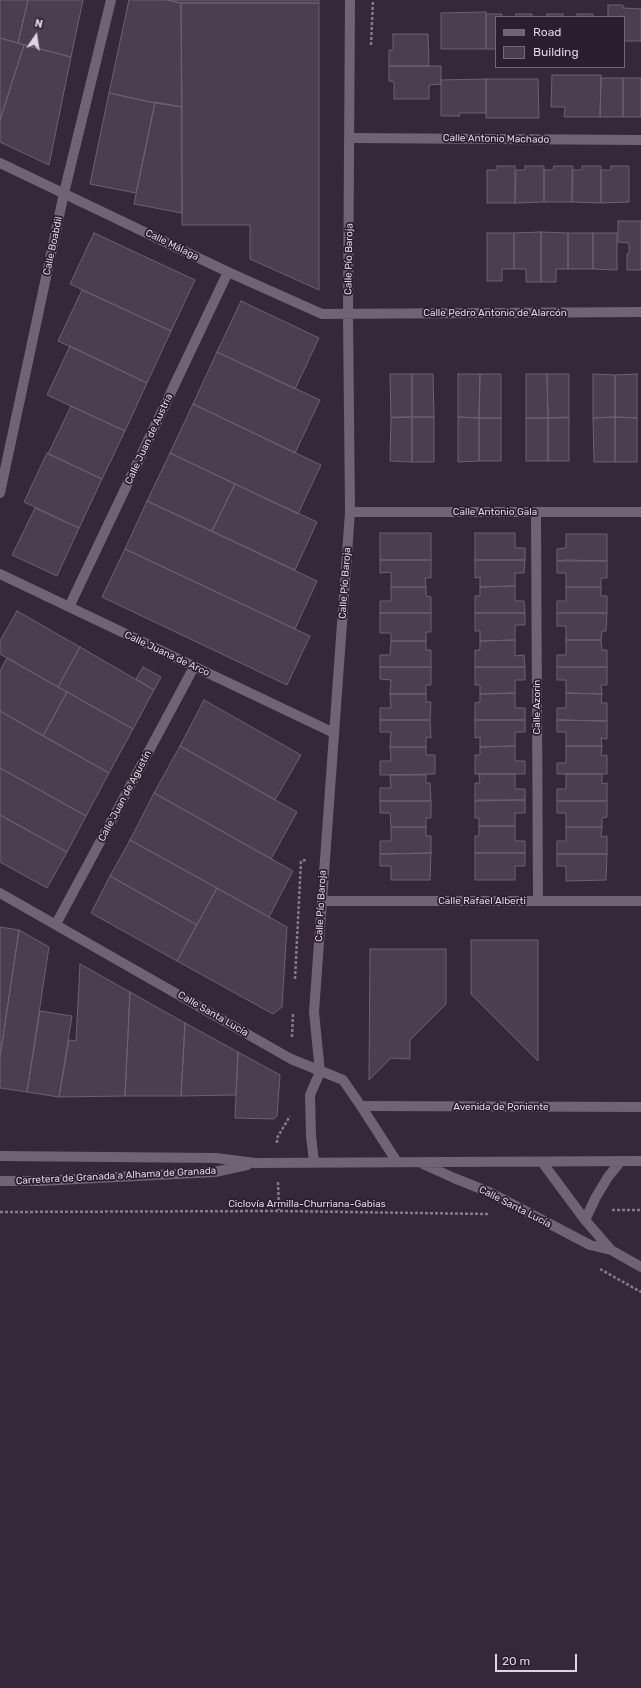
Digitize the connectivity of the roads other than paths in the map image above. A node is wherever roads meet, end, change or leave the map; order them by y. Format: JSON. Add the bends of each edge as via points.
{"nodes":[{"id":1,"x":111,"y":0,"type":"edge"},
{"id":2,"x":350,"y":0,"type":"edge"},
{"id":3,"x":350,"y":138,"type":"junction"},
{"id":4,"x":641,"y":140,"type":"edge"},
{"id":5,"x":0,"y":163,"type":"edge"},
{"id":6,"x":64,"y":193,"type":"junction"},
{"id":7,"x":228,"y":272,"type":"junction"},
{"id":8,"x":641,"y":312,"type":"edge"},
{"id":9,"x":348,"y":314,"type":"junction"},
{"id":10,"x":0,"y":493,"type":"edge"},
{"id":11,"x":350,"y":512,"type":"junction"},
{"id":12,"x":536,"y":512,"type":"junction"},
{"id":13,"x":641,"y":512,"type":"edge"},
{"id":14,"x":0,"y":574,"type":"edge"},
{"id":15,"x":69,"y":607,"type":"junction"},
{"id":16,"x":194,"y":667,"type":"junction"},
{"id":17,"x":334,"y":733,"type":"junction"},
{"id":18,"x":0,"y":893,"type":"edge"},
{"id":19,"x":322,"y":901,"type":"junction"},
{"id":20,"x":538,"y":901,"type":"junction"},
{"id":21,"x":641,"y":901,"type":"edge"},
{"id":22,"x":56,"y":924,"type":"junction"},
{"id":23,"x":320,"y":1072,"type":"junction"},
{"id":24,"x":362,"y":1106,"type":"junction"},
{"id":25,"x":641,"y":1107,"type":"edge"},
{"id":26,"x":0,"y":1156,"type":"edge"},
{"id":27,"x":641,"y":1161,"type":"edge"},
{"id":28,"x":314,"y":1162,"type":"junction"},
{"id":29,"x":397,"y":1162,"type":"junction"},
{"id":30,"x":420,"y":1162,"type":"junction"},
{"id":31,"x":542,"y":1162,"type":"junction"},
{"id":32,"x":621,"y":1162,"type":"junction"},
{"id":33,"x":255,"y":1163,"type":"junction"},
{"id":34,"x":0,"y":1181,"type":"edge"},
{"id":35,"x":585,"y":1220,"type":"junction"},
{"id":36,"x":611,"y":1250,"type":"junction"},
{"id":37,"x":641,"y":1267,"type":"edge"}],
"edges":[{"from":1,"to":6,"type":"street","name":"Calle Boabdil"},
{"from":2,"to":3,"type":"street","name":"Calle Pío Baroja"},
{"from":3,"to":4,"type":"street","name":"Calle Antonio Machado"},
{"from":3,"to":9,"type":"street","name":"Calle Pío Baroja"},
{"from":5,"to":6,"type":"street","name":"Calle Málaga"},
{"from":6,"to":7,"type":"street","name":"Calle Málaga"},
{"from":6,"to":10,"type":"street","name":"Calle Boabdil"},
{"from":7,"to":9,"type":"street","name":"Calle Málaga","via":[[322,314]]},
{"from":7,"to":15,"type":"street","name":"Calle Juan de Austria"},
{"from":8,"to":9,"type":"street","name":"Calle Pedro Antonio de Alarcón"},
{"from":9,"to":11,"type":"street","name":"Calle Pío Baroja"},
{"from":11,"to":12,"type":"street","name":"Calle Antonio Gala"},
{"from":11,"to":17,"type":"street","name":"Calle Pío Baroja"},
{"from":12,"to":13,"type":"street","name":"Calle Antonio Gala"},
{"from":12,"to":20,"type":"street","name":"Calle Azorín"},
{"from":14,"to":15,"type":"street","name":"Calle Juana de Arco"},
{"from":15,"to":16,"type":"street","name":"Calle Juana de Arco"},
{"from":16,"to":17,"type":"street","name":"Calle Juana de Arco"},
{"from":16,"to":22,"type":"street","name":"Calle Juan de Agustín"},
{"from":17,"to":19,"type":"street","name":"Calle Pío Baroja"},
{"from":18,"to":22,"type":"street","name":"Calle Santa Lucía"},
{"from":19,"to":20,"type":"street","name":"Calle Rafael Alberti"},
{"from":19,"to":23,"type":"street","name":"Calle Pío Baroja","via":[[314,1012]]},
{"from":20,"to":21,"type":"street","name":"Calle Rafael Alberti"},
{"from":22,"to":23,"type":"street","name":"Calle Santa Lucía","via":[[291,1059]]},
{"from":23,"to":24,"type":"street","name":"Calle Santa Lucía","via":[[343,1080]]},
{"from":23,"to":28,"type":"street","name":"Calle Pío Baroja","via":[[310,1095]]},
{"from":24,"to":25,"type":"street","name":"Avenida de Poniente"},
{"from":24,"to":29,"type":"street","name":"Calle Santa Lucía"},
{"from":26,"to":33,"type":"street","name":"Carretera de Granada a Alhama de Granada","via":[[216,1158]]},
{"from":27,"to":32,"type":"street"},
{"from":28,"to":29,"type":"street","name":"Carretera de Granada a Alhama de Granada"},
{"from":28,"to":33,"type":"street","name":"Carretera de Granada a Alhama de Granada"},
{"from":29,"to":30,"type":"street","name":"Carretera de Granada a Alhama de Granada"},
{"from":30,"to":31,"type":"street"},
{"from":30,"to":36,"type":"street","name":"Calle Santa Lucía","via":[[489,1192],[590,1245]]},
{"from":31,"to":32,"type":"street"},
{"from":31,"to":35,"type":"street","name":"Calle Santa Lucía"},
{"from":32,"to":35,"type":"street","via":[[608,1177]]},
{"from":33,"to":34,"type":"street","name":"Carretera de Granada a Alhama de Granada","via":[[215,1172]]},
{"from":35,"to":36,"type":"street","name":"Calle Santa Lucía"},
{"from":36,"to":37,"type":"street","name":"Calle Santa Lucía"}]}
